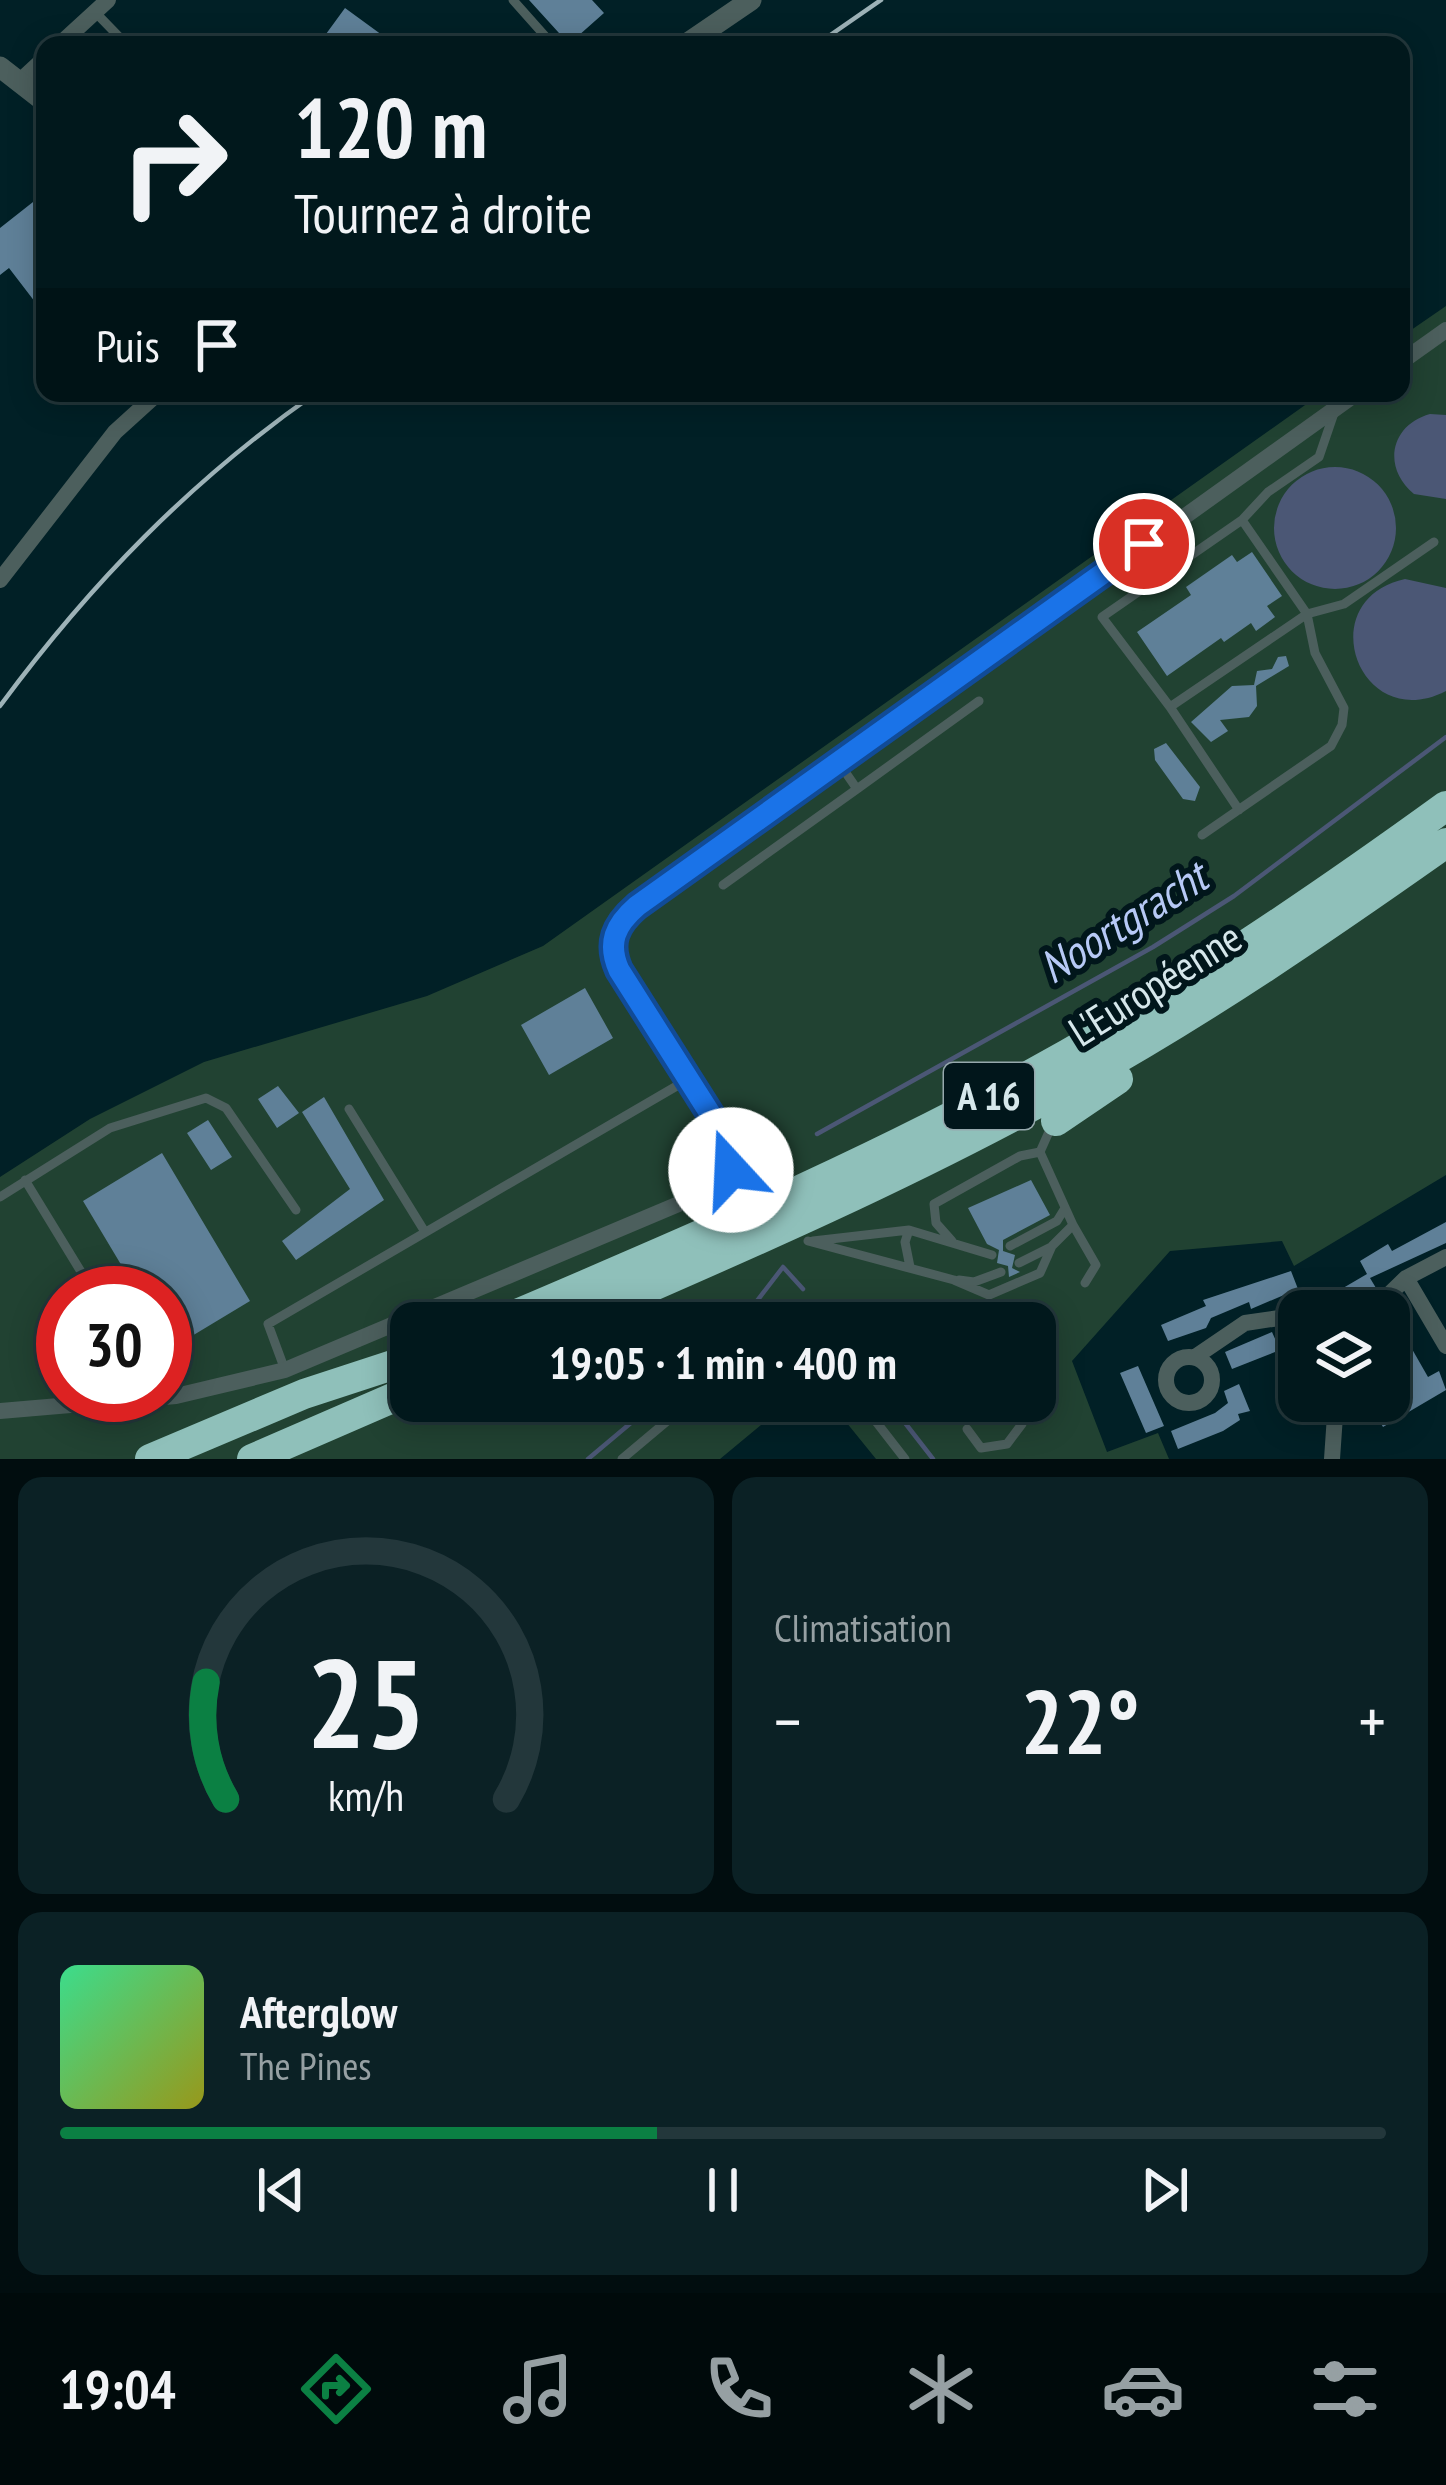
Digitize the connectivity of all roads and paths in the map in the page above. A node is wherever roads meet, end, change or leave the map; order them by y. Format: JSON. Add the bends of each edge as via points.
{"nodes":[{"id":1,"x":514,"y":0,"type":"edge"},
{"id":2,"x":751,"y":0,"type":"edge"},
{"id":3,"x":101,"y":6,"type":"edge"},
{"id":4,"x":69,"y":36,"type":"edge"},
{"id":5,"x":122,"y":36,"type":"edge"},
{"id":6,"x":545,"y":36,"type":"edge"},
{"id":7,"x":698,"y":36,"type":"edge"},
{"id":8,"x":36,"y":66,"type":"edge"},
{"id":9,"x":0,"y":67,"type":"edge"},
{"id":10,"x":19,"y":82,"type":"junction"},
{"id":11,"x":36,"y":95,"type":"edge"},
{"id":12,"x":1446,"y":330,"type":"edge"},
{"id":13,"x":1410,"y":356,"type":"edge"},
{"id":14,"x":148,"y":402,"type":"edge"},
{"id":15,"x":1344,"y":402,"type":"edge"},
{"id":16,"x":1336,"y":408,"type":"junction"},
{"id":17,"x":1242,"y":520,"type":"junction"},
{"id":18,"x":1434,"y":542,"type":"dead end"},
{"id":19,"x":0,"y":580,"type":"edge"},
{"id":20,"x":1307,"y":614,"type":"junction"},
{"id":21,"x":980,"y":701,"type":"dead end"},
{"id":22,"x":1170,"y":707,"type":"junction"},
{"id":23,"x":839,"y":763,"type":"junction"},
{"id":24,"x":857,"y":788,"type":"junction"},
{"id":25,"x":1446,"y":806,"type":"edge"},
{"id":26,"x":1239,"y":810,"type":"junction"},
{"id":27,"x":1202,"y":835,"type":"dead end"},
{"id":28,"x":1440,"y":849,"type":"edge"},
{"id":29,"x":723,"y":885,"type":"dead end"},
{"id":30,"x":1325,"y":926,"type":"junction"},
{"id":31,"x":687,"y":1080,"type":"junction"},
{"id":32,"x":349,"y":1109,"type":"dead end"},
{"id":33,"x":1056,"y":1121,"type":"joint"},
{"id":34,"x":1040,"y":1152,"type":"junction"},
{"id":35,"x":25,"y":1180,"type":"junction"},
{"id":36,"x":0,"y":1197,"type":"edge"},
{"id":37,"x":1065,"y":1208,"type":"junction"},
{"id":38,"x":296,"y":1210,"type":"dead end"},
{"id":39,"x":1072,"y":1225,"type":"junction"},
{"id":40,"x":909,"y":1230,"type":"junction"},
{"id":41,"x":425,"y":1232,"type":"junction"},
{"id":42,"x":808,"y":1241,"type":"junction"},
{"id":43,"x":953,"y":1243,"type":"junction"},
{"id":44,"x":1010,"y":1246,"type":"dead end"},
{"id":45,"x":1052,"y":1246,"type":"junction"},
{"id":46,"x":742,"y":1248,"type":"junction"},
{"id":47,"x":992,"y":1255,"type":"dead end"},
{"id":48,"x":1446,"y":1257,"type":"edge"},
{"id":49,"x":1018,"y":1263,"type":"dead end"},
{"id":50,"x":78,"y":1266,"type":"edge"},
{"id":51,"x":912,"y":1268,"type":"junction"},
{"id":52,"x":1001,"y":1272,"type":"dead end"},
{"id":53,"x":1406,"y":1278,"type":"junction"},
{"id":54,"x":954,"y":1280,"type":"junction"},
{"id":55,"x":924,"y":1282,"type":"dead end"},
{"id":56,"x":1085,"y":1283,"type":"dead end"},
{"id":57,"x":1394,"y":1290,"type":"edge"},
{"id":58,"x":989,"y":1295,"type":"junction"},
{"id":59,"x":543,"y":1302,"type":"edge"},
{"id":60,"x":617,"y":1302,"type":"edge"},
{"id":61,"x":989,"y":1302,"type":"edge"},
{"id":62,"x":1278,"y":1318,"type":"edge"},
{"id":63,"x":1446,"y":1346,"type":"edge"},
{"id":64,"x":1195,"y":1357,"type":"dead end"},
{"id":65,"x":390,"y":1366,"type":"edge"},
{"id":66,"x":390,"y":1368,"type":"edge"},
{"id":67,"x":284,"y":1370,"type":"junction"},
{"id":68,"x":192,"y":1392,"type":"edge"},
{"id":69,"x":390,"y":1399,"type":"edge"},
{"id":70,"x":36,"y":1408,"type":"edge"},
{"id":71,"x":0,"y":1412,"type":"edge"},
{"id":72,"x":666,"y":1422,"type":"edge"},
{"id":73,"x":876,"y":1422,"type":"edge"},
{"id":74,"x":1018,"y":1422,"type":"edge"},
{"id":75,"x":1335,"y":1422,"type":"edge"},
{"id":76,"x":967,"y":1429,"type":"dead end"},
{"id":77,"x":963,"y":1442,"type":"dead end"},
{"id":78,"x":981,"y":1448,"type":"junction"},
{"id":79,"x":151,"y":1459,"type":"edge"},
{"id":80,"x":176,"y":1459,"type":"edge"},
{"id":81,"x":252,"y":1459,"type":"edge"},
{"id":82,"x":622,"y":1459,"type":"edge"},
{"id":83,"x":904,"y":1459,"type":"edge"},
{"id":84,"x":1332,"y":1459,"type":"edge"}],
"edges":[{"from":1,"to":6,"type":"lane"},
{"from":2,"to":7,"type":"street"},
{"from":3,"to":4,"type":"street"},
{"from":3,"to":5,"type":"lane"},
{"from":8,"to":10,"type":"street"},
{"from":9,"to":10,"type":"street"},
{"from":10,"to":11,"type":"street"},
{"from":12,"to":13,"type":"street"},
{"from":14,"to":19,"type":"street","via":[[115,431]]},
{"from":15,"to":16,"type":"street"},
{"from":16,"to":17,"type":"lane","via":[[1319,457]]},
{"from":16,"to":23,"type":"street"},
{"from":17,"to":20,"type":"lane"},
{"from":17,"to":22,"type":"lane","via":[[1102,617]]},
{"from":18,"to":20,"type":"lane","via":[[1344,604]]},
{"from":20,"to":22,"type":"lane"},
{"from":20,"to":26,"type":"lane","via":[[1315,653],[1344,708],[1342,725],[1331,746]]},
{"from":21,"to":24,"type":"lane"},
{"from":22,"to":26,"type":"lane"},
{"from":23,"to":24,"type":"lane"},
{"from":23,"to":31,"type":"street","via":[[637,906],[615,932],[619,970]]},
{"from":24,"to":29,"type":"lane"},
{"from":25,"to":59,"type":"highway","name":"L'Européenne","number":"A 16","via":[[1245,947],[1015,1083]]},
{"from":26,"to":27,"type":"lane"},
{"from":28,"to":30,"type":"highway","name":"L'Européenne","number":"A 16"},
{"from":30,"to":33,"type":"highway","via":[[1226,1007]]},
{"from":30,"to":46,"type":"highway","name":"L'Européenne","number":"A 16","via":[[1078,1081]]},
{"from":31,"to":41,"type":"lane"},
{"from":31,"to":67,"type":"street","via":[[733,1157],[729,1176],[712,1192]]},
{"from":32,"to":41,"type":"lane"},
{"from":33,"to":34,"type":"lane"},
{"from":34,"to":37,"type":"lane"},
{"from":34,"to":43,"type":"lane","via":[[934,1204],[936,1223]]},
{"from":35,"to":36,"type":"lane"},
{"from":35,"to":38,"type":"lane","via":[[110,1127],[206,1098],[226,1108]]},
{"from":35,"to":50,"type":"lane"},
{"from":37,"to":39,"type":"lane"},
{"from":37,"to":44,"type":"lane","via":[[1057,1221]]},
{"from":39,"to":45,"type":"lane"},
{"from":39,"to":56,"type":"lane","via":[[1096,1265]]},
{"from":40,"to":42,"type":"lane"},
{"from":40,"to":43,"type":"lane"},
{"from":40,"to":51,"type":"lane"},
{"from":41,"to":67,"type":"lane","via":[[268,1324]]},
{"from":42,"to":46,"type":"highway"},
{"from":42,"to":51,"type":"lane"},
{"from":43,"to":47,"type":"lane"},
{"from":45,"to":49,"type":"lane"},
{"from":45,"to":58,"type":"lane","via":[[1040,1274]]},
{"from":46,"to":60,"type":"highway","name":"L'Européenne","number":"A 16"},
{"from":48,"to":53,"type":"street"},
{"from":51,"to":54,"type":"lane"},
{"from":51,"to":55,"type":"lane"},
{"from":52,"to":54,"type":"lane"},
{"from":53,"to":57,"type":"street"},
{"from":53,"to":63,"type":"street"},
{"from":54,"to":58,"type":"lane"},
{"from":58,"to":61,"type":"lane"},
{"from":62,"to":64,"type":"street","via":[[1245,1323]]},
{"from":65,"to":79,"type":"highway"},
{"from":66,"to":80,"type":"highway"},
{"from":67,"to":68,"type":"street"},
{"from":69,"to":81,"type":"highway"},
{"from":70,"to":71,"type":"street"},
{"from":72,"to":82,"type":"lane"},
{"from":73,"to":83,"type":"lane"},
{"from":74,"to":78,"type":"lane","via":[[1017,1436]]},
{"from":75,"to":84,"type":"street"},
{"from":76,"to":78,"type":"lane"},
{"from":77,"to":78,"type":"lane"}]}
